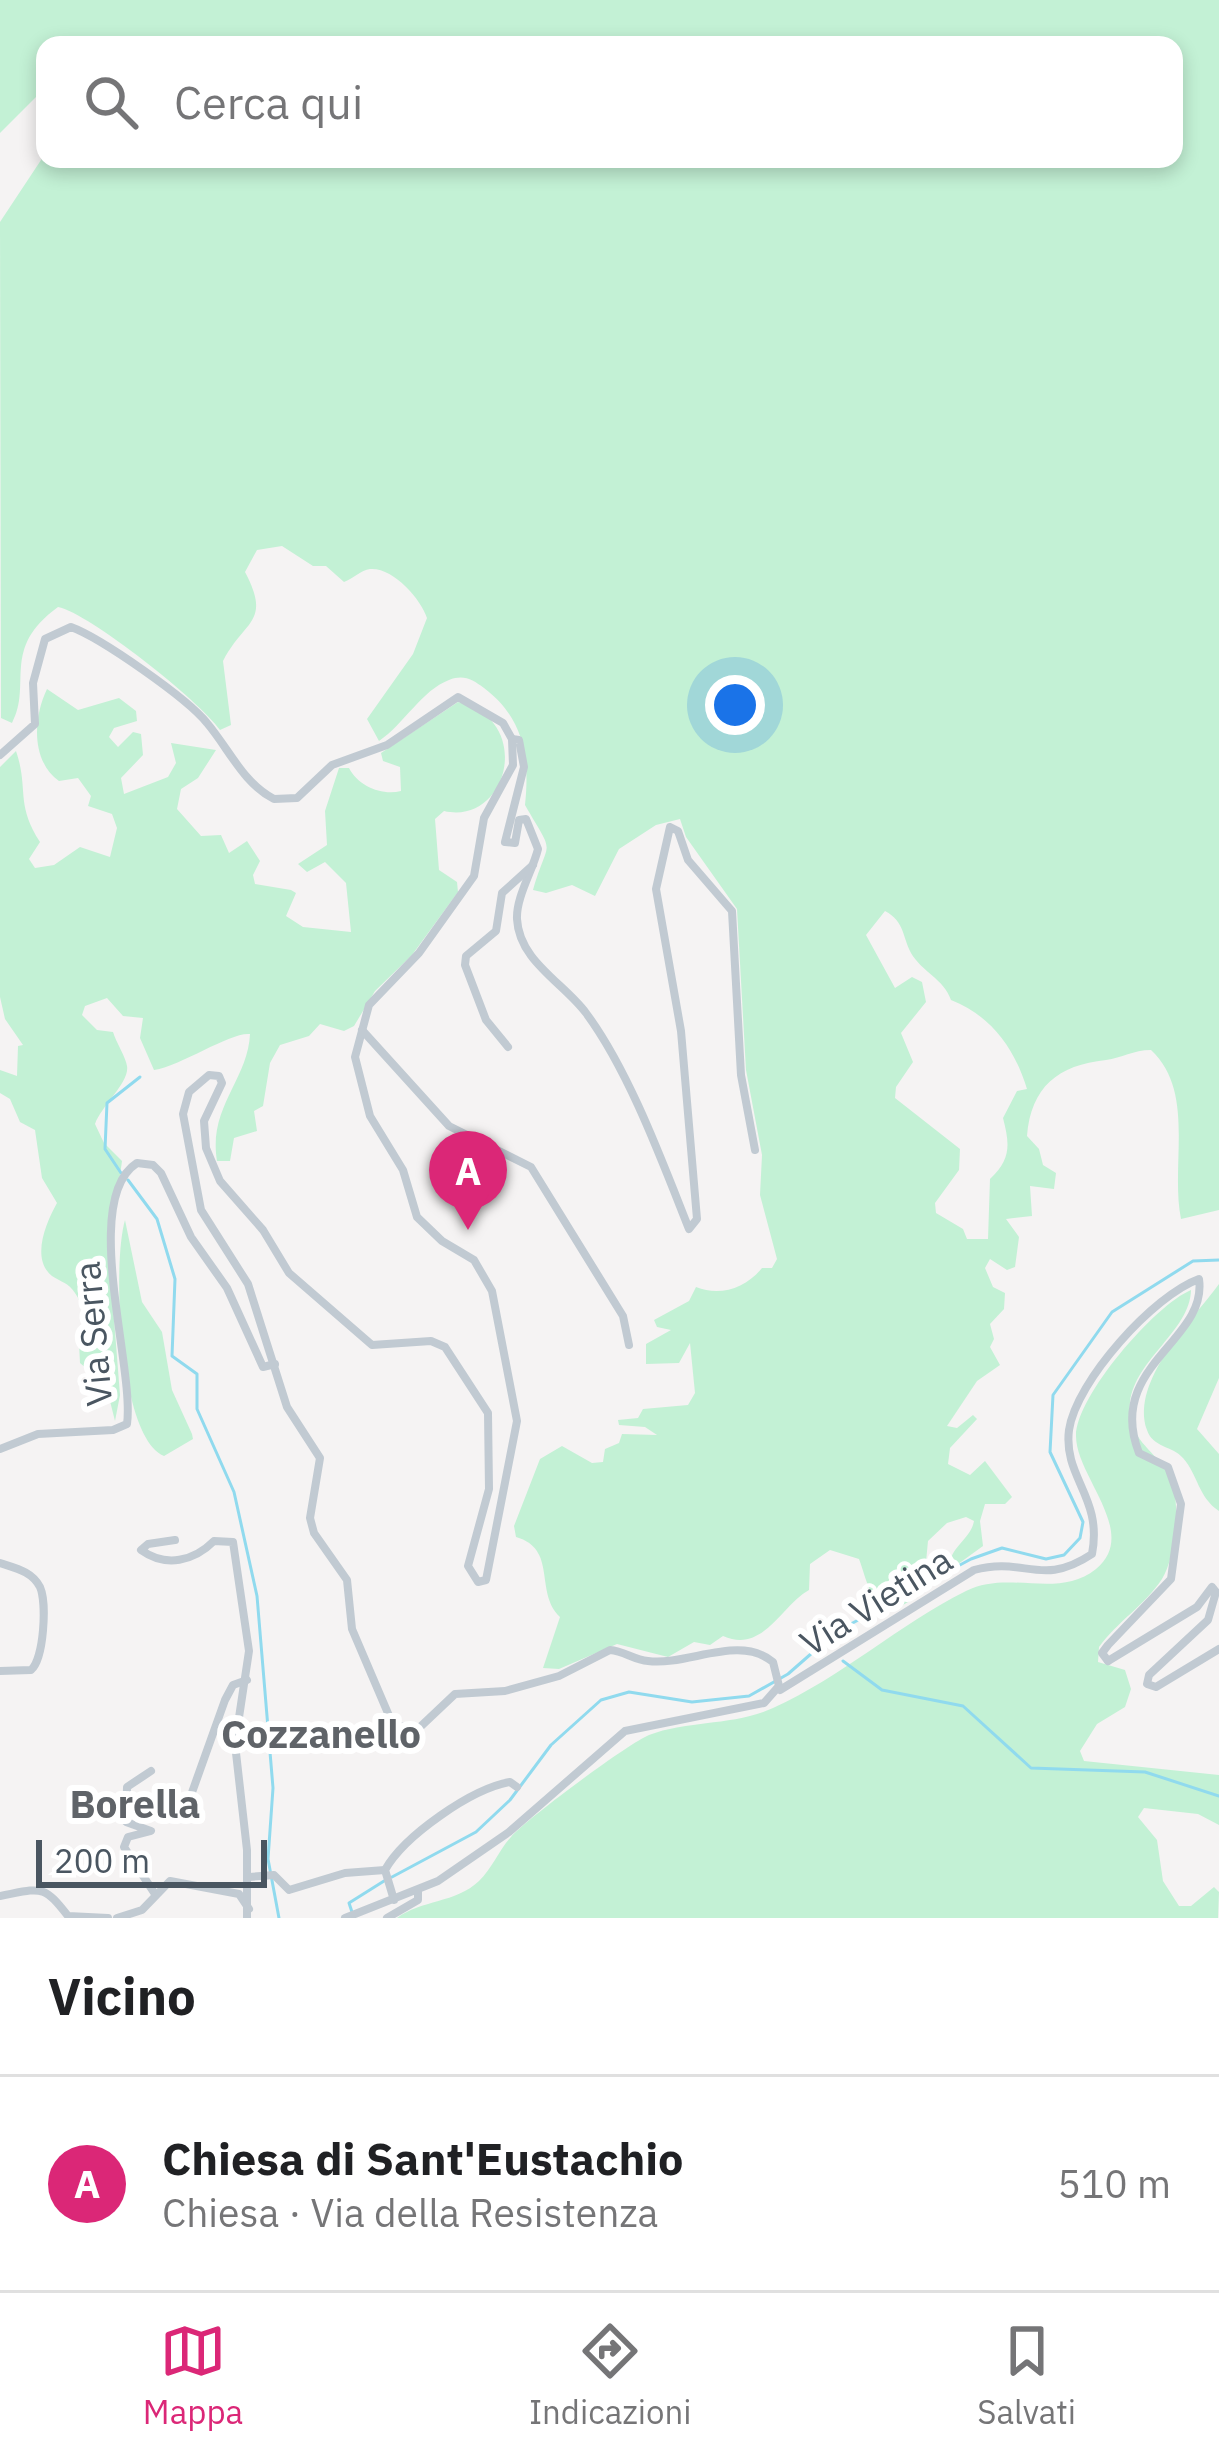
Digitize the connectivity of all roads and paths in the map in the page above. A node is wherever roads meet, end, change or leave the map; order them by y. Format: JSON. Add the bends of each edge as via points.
{"nodes":[{"id":1,"x":512,"y":739,"type":"junction"},
{"id":2,"x":0,"y":755,"type":"edge"},
{"id":3,"x":534,"y":864,"type":"junction"},
{"id":4,"x":361,"y":1029,"type":"junction"},
{"id":5,"x":508,"y":1047,"type":"dead end"},
{"id":6,"x":754,"y":1150,"type":"dead end"},
{"id":7,"x":629,"y":1346,"type":"dead end"},
{"id":8,"x":275,"y":1364,"type":"junction"},
{"id":9,"x":0,"y":1449,"type":"edge"},
{"id":10,"x":175,"y":1540,"type":"dead end"},
{"id":11,"x":0,"y":1563,"type":"edge"},
{"id":12,"x":1219,"y":1649,"type":"edge"},
{"id":13,"x":0,"y":1671,"type":"edge"},
{"id":14,"x":247,"y":1680,"type":"junction"},
{"id":15,"x":778,"y":1688,"type":"junction"},
{"id":16,"x":151,"y":1771,"type":"dead end"},
{"id":17,"x":190,"y":1798,"type":"dead end"},
{"id":18,"x":535,"y":1807,"type":"junction"},
{"id":19,"x":385,"y":1870,"type":"junction"},
{"id":20,"x":249,"y":1877,"type":"junction"},
{"id":21,"x":418,"y":1891,"type":"junction"},
{"id":22,"x":155,"y":1894,"type":"junction"},
{"id":23,"x":392,"y":1894,"type":"junction"},
{"id":24,"x":0,"y":1896,"type":"edge"},
{"id":25,"x":248,"y":1913,"type":"edge"},
{"id":26,"x":346,"y":1917,"type":"edge"},
{"id":27,"x":108,"y":1918,"type":"edge"},
{"id":28,"x":117,"y":1918,"type":"edge"},
{"id":29,"x":387,"y":1918,"type":"edge"}],
"edges":[{"from":1,"to":2,"type":"street","via":[[503,724],[458,697],[387,745],[332,765],[298,798],[274,799],[244,774],[205,719],[71,627],[45,639],[33,682],[35,724]]},
{"from":1,"to":3,"type":"street","via":[[524,767],[505,842],[515,843],[526,819],[538,848]]},
{"from":1,"to":4,"type":"street","via":[[513,766],[484,818],[474,876],[369,1005]]},
{"from":3,"to":5,"type":"street","via":[[502,892],[496,932],[466,956],[486,1020]]},
{"from":3,"to":6,"type":"street","via":[[517,913],[524,940],[548,978],[586,1013],[692,1229],[681,1031],[656,889],[665,834],[678,831],[688,860],[732,911],[741,1075]]},
{"from":4,"to":7,"type":"street","via":[[449,1126],[531,1167],[623,1316]]},
{"from":4,"to":8,"type":"street","via":[[358,1081],[417,1217],[474,1260],[492,1292],[517,1421],[486,1580],[478,1582],[468,1566],[489,1490],[484,1404],[445,1347],[372,1345],[289,1273],[226,1190],[206,1148],[204,1121],[221,1083],[209,1075],[189,1092],[183,1114],[196,1191],[248,1284]]},
{"from":8,"to":9,"type":"street","name":"Via Serra","via":[[263,1367],[227,1288],[147,1162],[120,1180],[113,1310],[127,1424],[38,1434]]},
{"from":8,"to":15,"type":"street","via":[[286,1407],[320,1458],[314,1533],[346,1580],[352,1629],[393,1725],[418,1729],[455,1694],[559,1676],[610,1650],[670,1662],[746,1650],[777,1670]]},
{"from":10,"to":14,"type":"street","via":[[141,1550],[178,1560],[214,1541],[233,1542]]},
{"from":11,"to":13,"type":"street","via":[[27,1572],[41,1588],[42,1651],[31,1670]]},
{"from":12,"to":15,"type":"street","name":"Via Vietina","via":[[1156,1687],[1146,1682],[1208,1620],[1212,1587],[1197,1606],[1108,1661],[1102,1653],[1172,1579],[1181,1504],[1168,1468],[1139,1453],[1131,1433],[1134,1395],[1197,1308],[1199,1279],[1120,1340],[1092,1376],[1069,1429],[1073,1467],[1098,1526],[1092,1554],[1040,1574],[994,1565],[974,1570]]},
{"from":14,"to":17,"type":"street","via":[[225,1700]]},
{"from":14,"to":20,"type":"street","via":[[235,1744]]},
{"from":15,"to":18,"type":"street","via":[[748,1708],[626,1731]]},
{"from":16,"to":22,"type":"street","via":[[127,1787],[122,1813],[151,1831],[124,1846]]},
{"from":18,"to":19,"type":"street","via":[[510,1782],[493,1785],[436,1819]]},
{"from":18,"to":21,"type":"street"},
{"from":19,"to":20,"type":"street","via":[[289,1889],[268,1875]]},
{"from":19,"to":23,"type":"street"},
{"from":20,"to":25,"type":"street"},
{"from":21,"to":23,"type":"street"},
{"from":21,"to":29,"type":"street","via":[[418,1900]]},
{"from":22,"to":25,"type":"street","via":[[170,1881],[238,1894]]},
{"from":22,"to":28,"type":"street","via":[[142,1910]]},
{"from":23,"to":26,"type":"street"},
{"from":24,"to":27,"type":"street","via":[[37,1888],[57,1897],[68,1916]]}]}
